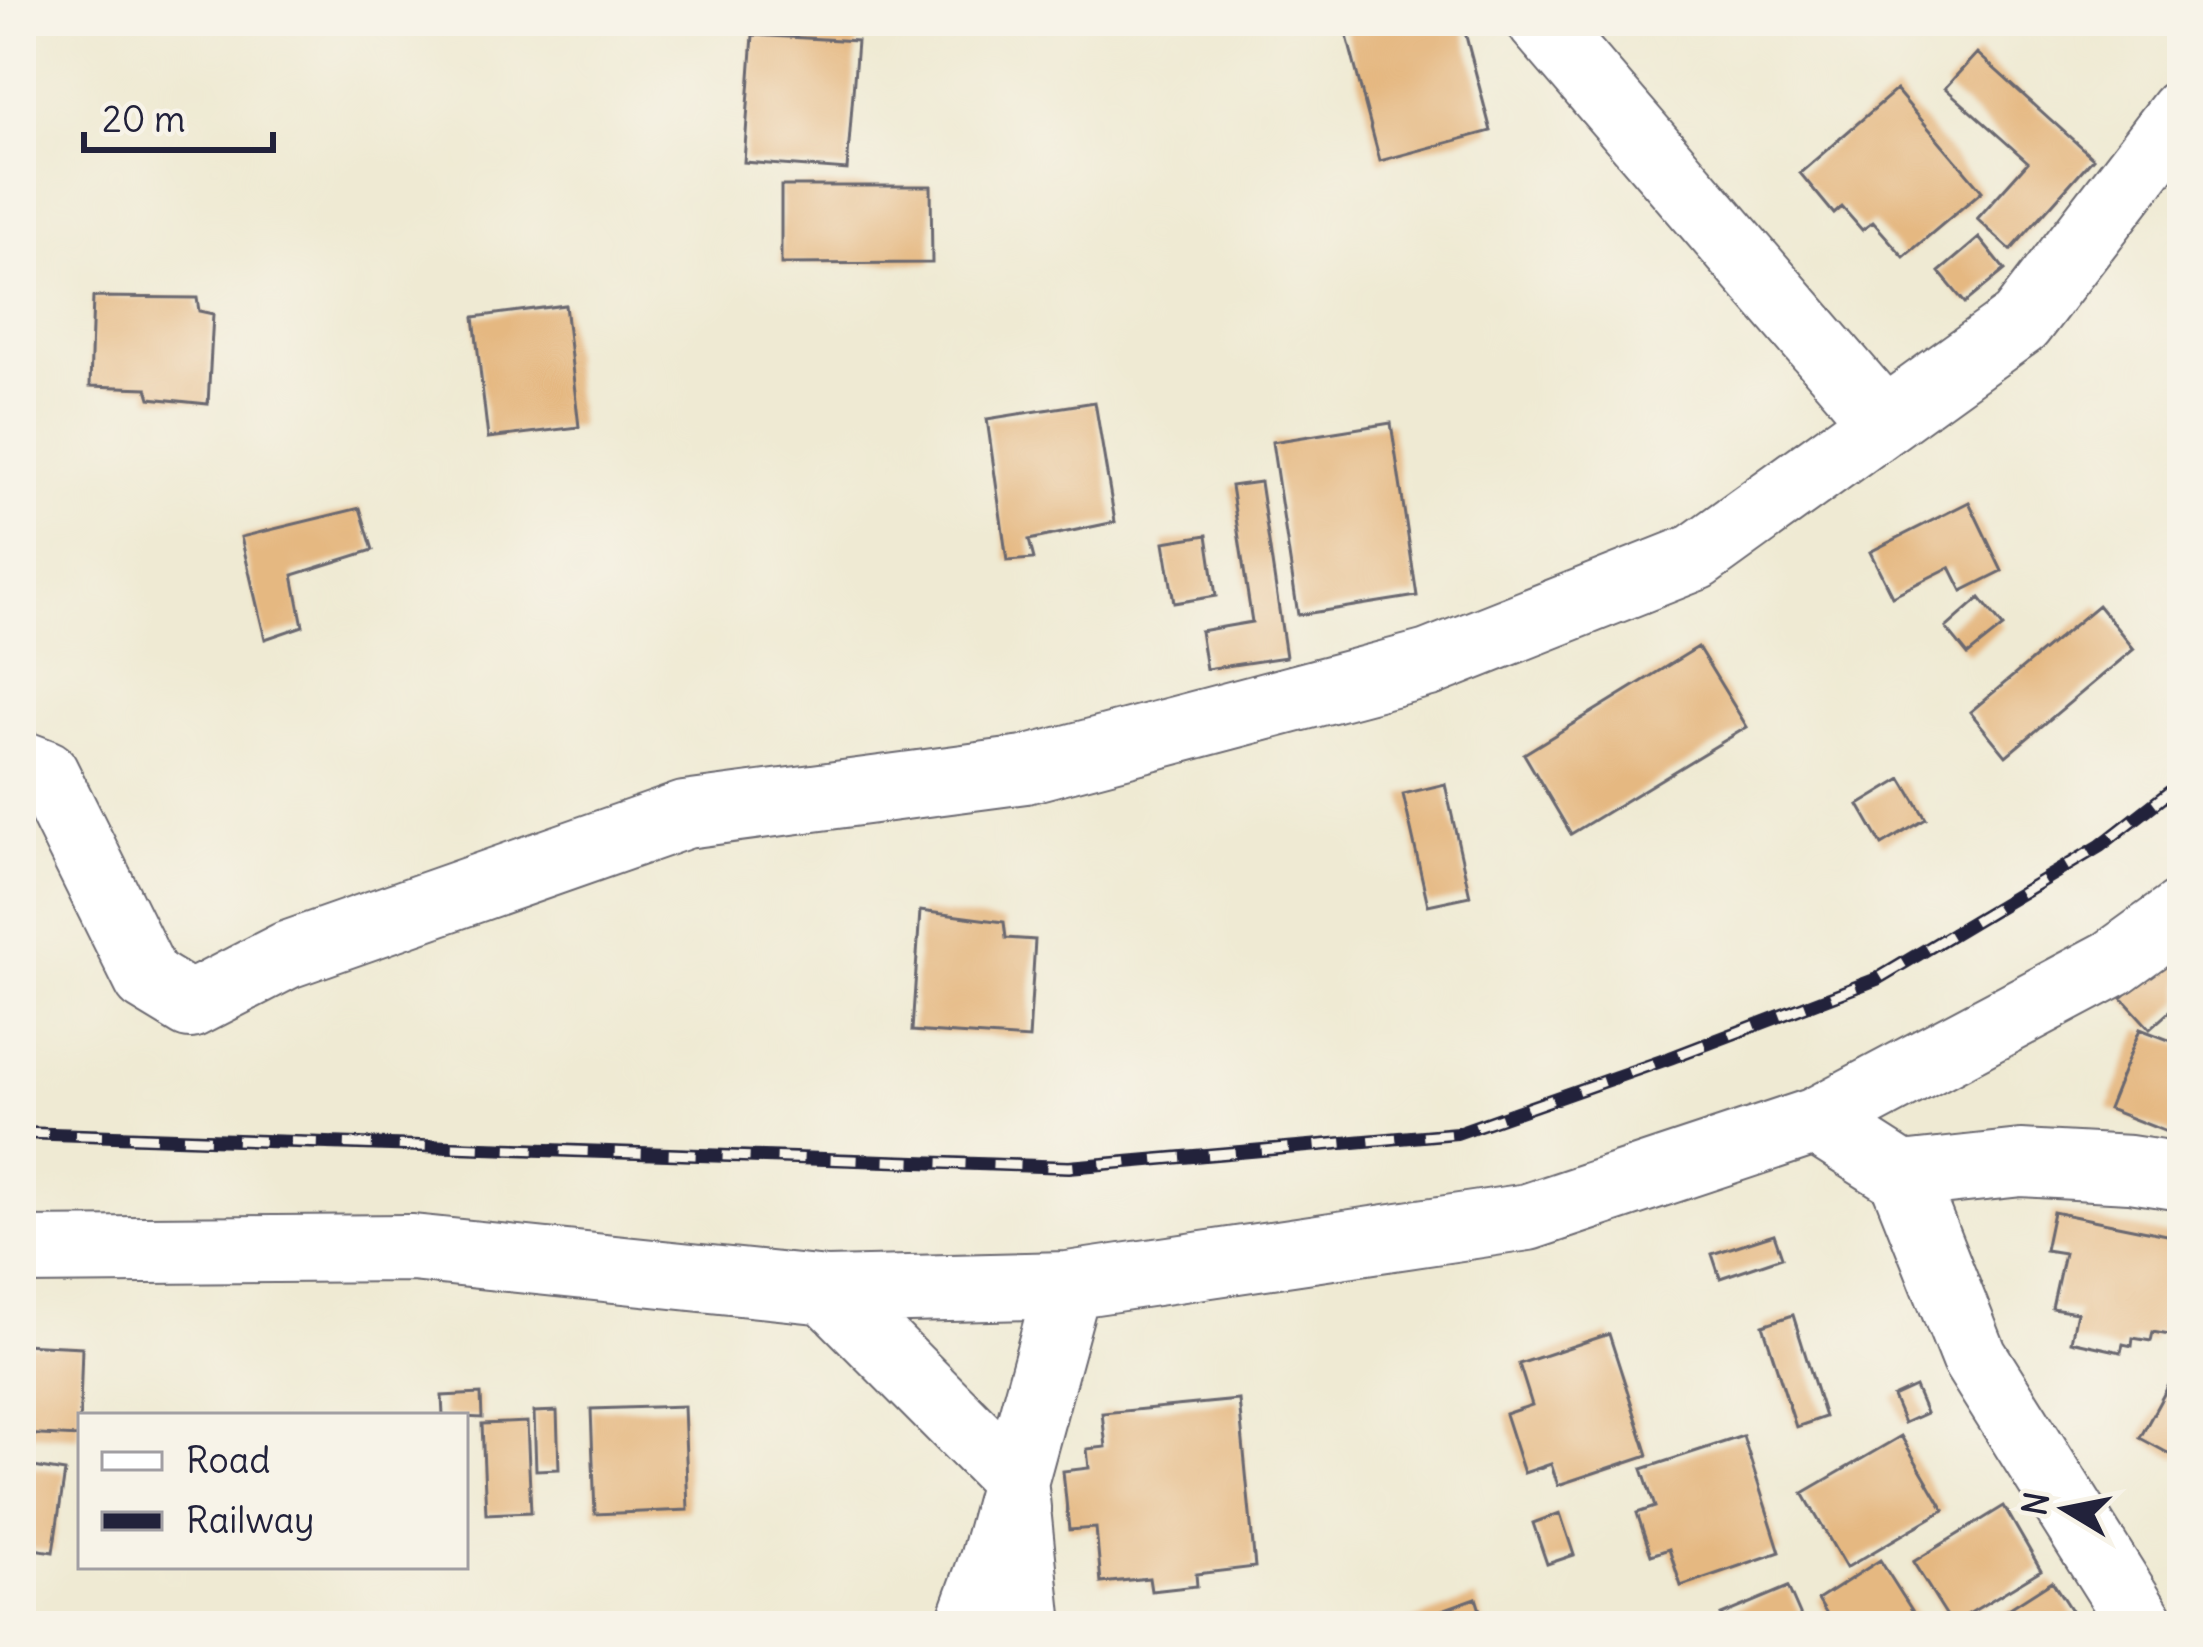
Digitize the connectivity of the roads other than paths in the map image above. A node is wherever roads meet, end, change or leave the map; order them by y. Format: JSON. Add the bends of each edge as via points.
{"nodes":[{"id":1,"x":1540,"y":21,"type":"edge"},
{"id":2,"x":2182,"y":112,"type":"edge"},
{"id":3,"x":1885,"y":421,"type":"junction"},
{"id":4,"x":21,"y":764,"type":"edge"},
{"id":5,"x":2182,"y":913,"type":"edge"},
{"id":6,"x":1816,"y":1120,"type":"junction"},
{"id":7,"x":1902,"y":1175,"type":"junction"},
{"id":8,"x":2182,"y":1177,"type":"edge"},
{"id":9,"x":21,"y":1252,"type":"edge"},
{"id":10,"x":1069,"y":1285,"type":"junction"},
{"id":11,"x":826,"y":1291,"type":"junction"},
{"id":12,"x":1014,"y":1479,"type":"junction"},
{"id":13,"x":969,"y":1626,"type":"edge"},
{"id":14,"x":1028,"y":1626,"type":"edge"},
{"id":15,"x":2144,"y":1626,"type":"edge"}],
"edges":[{"from":1,"to":3,"type":"street"},
{"from":2,"to":3,"type":"street","via":[[2020,323]]},
{"from":3,"to":4,"type":"street","via":[[1696,557],[1430,663],[1024,770],[685,815],[287,955],[190,1005],[147,980],[46,772]]},
{"from":5,"to":6,"type":"street","via":[[2113,963]]},
{"from":6,"to":7,"type":"street"},
{"from":6,"to":10,"type":"street","via":[[1528,1216]]},
{"from":7,"to":8,"type":"street","via":[[2021,1163]]},
{"from":7,"to":15,"type":"street","via":[[1974,1357]]},
{"from":9,"to":11,"type":"street","via":[[412,1248]]},
{"from":10,"to":11,"type":"street"},
{"from":10,"to":12,"type":"street"},
{"from":11,"to":12,"type":"street"},
{"from":12,"to":13,"type":"street"},
{"from":12,"to":14,"type":"street"}]}
